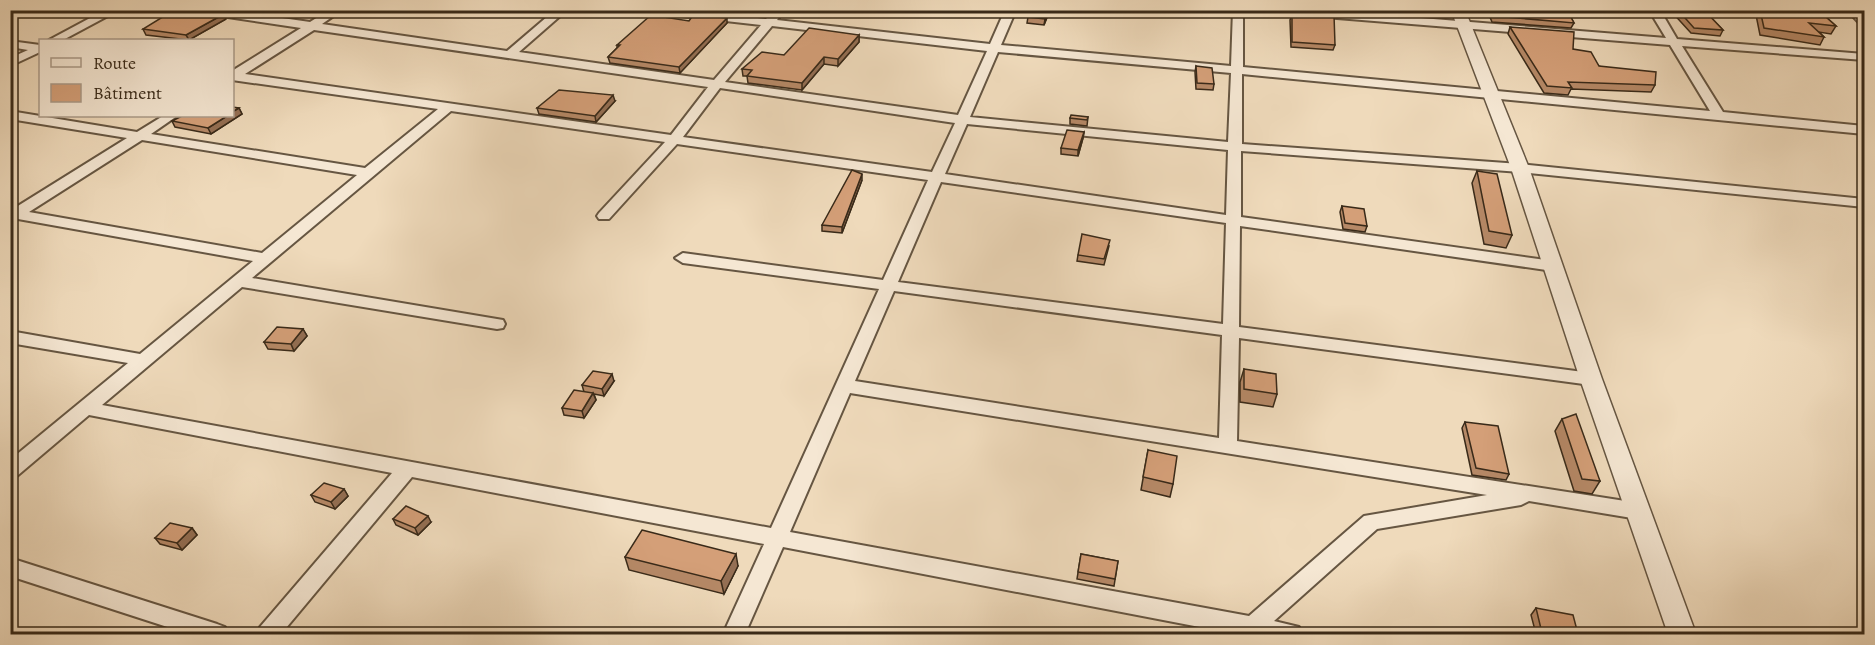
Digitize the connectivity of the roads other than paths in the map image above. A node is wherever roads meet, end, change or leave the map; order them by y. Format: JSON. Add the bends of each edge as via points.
{"nodes":[{"id":1,"x":114,"y":10,"type":"edge"},
{"id":2,"x":201,"y":10,"type":"edge"},
{"id":3,"x":338,"y":10,"type":"edge"},
{"id":4,"x":562,"y":10,"type":"edge"},
{"id":5,"x":654,"y":10,"type":"edge"},
{"id":6,"x":780,"y":10,"type":"edge"},
{"id":7,"x":1011,"y":10,"type":"edge"},
{"id":8,"x":1238,"y":10,"type":"edge"},
{"id":9,"x":1275,"y":10,"type":"edge"},
{"id":10,"x":1654,"y":10,"type":"edge"},
{"id":11,"x":1852,"y":10,"type":"edge"},
{"id":12,"x":1461,"y":18,"type":"edge"},
{"id":13,"x":1864,"y":22,"type":"edge"},
{"id":14,"x":769,"y":24,"type":"junction"},
{"id":15,"x":312,"y":26,"type":"junction"},
{"id":16,"x":57,"y":39,"type":"edge"},
{"id":17,"x":1674,"y":42,"type":"junction"},
{"id":18,"x":10,"y":44,"type":"edge"},
{"id":19,"x":39,"y":48,"type":"edge"},
{"id":20,"x":39,"y":48,"type":"edge"},
{"id":21,"x":994,"y":48,"type":"junction"},
{"id":22,"x":509,"y":55,"type":"junction"},
{"id":23,"x":1864,"y":57,"type":"edge"},
{"id":24,"x":10,"y":63,"type":"edge"},
{"id":25,"x":1236,"y":71,"type":"junction"},
{"id":26,"x":234,"y":75,"type":"edge"},
{"id":27,"x":234,"y":76,"type":"edge"},
{"id":28,"x":716,"y":84,"type":"junction"},
{"id":29,"x":1489,"y":92,"type":"junction"},
{"id":30,"x":448,"y":107,"type":"junction"},
{"id":31,"x":10,"y":115,"type":"edge"},
{"id":32,"x":1719,"y":115,"type":"junction"},
{"id":33,"x":169,"y":117,"type":"edge"},
{"id":34,"x":963,"y":120,"type":"junction"},
{"id":35,"x":1864,"y":130,"type":"edge"},
{"id":36,"x":138,"y":136,"type":"junction"},
{"id":37,"x":674,"y":140,"type":"junction"},
{"id":38,"x":1235,"y":147,"type":"junction"},
{"id":39,"x":1520,"y":168,"type":"junction"},
{"id":40,"x":368,"y":172,"type":"junction"},
{"id":41,"x":936,"y":178,"type":"junction"},
{"id":42,"x":1864,"y":203,"type":"edge"},
{"id":43,"x":12,"y":214,"type":"edge"},
{"id":44,"x":604,"y":216,"type":"dead end"},
{"id":45,"x":1233,"y":220,"type":"junction"},
{"id":46,"x":264,"y":258,"type":"junction"},
{"id":47,"x":683,"y":258,"type":"dead end"},
{"id":48,"x":1553,"y":266,"type":"junction"},
{"id":49,"x":237,"y":281,"type":"junction"},
{"id":50,"x":888,"y":286,"type":"junction"},
{"id":51,"x":497,"y":324,"type":"dead end"},
{"id":52,"x":1230,"y":332,"type":"junction"},
{"id":53,"x":10,"y":337,"type":"edge"},
{"id":54,"x":142,"y":360,"type":"junction"},
{"id":55,"x":1591,"y":379,"type":"junction"},
{"id":56,"x":845,"y":386,"type":"junction"},
{"id":57,"x":84,"y":408,"type":"junction"},
{"id":58,"x":1228,"y":446,"type":"junction"},
{"id":59,"x":408,"y":468,"type":"junction"},
{"id":60,"x":10,"y":471,"type":"edge"},
{"id":61,"x":1535,"y":495,"type":"junction"},
{"id":62,"x":1638,"y":511,"type":"junction"},
{"id":63,"x":776,"y":539,"type":"junction"},
{"id":64,"x":10,"y":567,"type":"edge"},
{"id":65,"x":1246,"y":631,"type":"edge"},
{"id":66,"x":217,"y":634,"type":"edge"},
{"id":67,"x":268,"y":634,"type":"edge"},
{"id":68,"x":734,"y":634,"type":"edge"},
{"id":69,"x":1290,"y":634,"type":"edge"},
{"id":70,"x":1682,"y":634,"type":"edge"}],
"edges":[{"from":1,"to":16,"type":"street"},
{"from":2,"to":15,"type":"street"},
{"from":3,"to":15,"type":"street"},
{"from":4,"to":22,"type":"street"},
{"from":5,"to":14,"type":"street"},
{"from":6,"to":14,"type":"street"},
{"from":7,"to":21,"type":"street"},
{"from":8,"to":25,"type":"street"},
{"from":9,"to":12,"type":"street"},
{"from":10,"to":17,"type":"street"},
{"from":11,"to":13,"type":"street"},
{"from":12,"to":17,"type":"street"},
{"from":12,"to":29,"type":"street"},
{"from":14,"to":21,"type":"street"},
{"from":14,"to":28,"type":"street"},
{"from":15,"to":22,"type":"street"},
{"from":15,"to":26,"type":"street"},
{"from":17,"to":23,"type":"street"},
{"from":17,"to":32,"type":"street"},
{"from":18,"to":19,"type":"street"},
{"from":20,"to":24,"type":"street"},
{"from":21,"to":25,"type":"street"},
{"from":21,"to":34,"type":"street"},
{"from":22,"to":28,"type":"street"},
{"from":25,"to":29,"type":"street"},
{"from":25,"to":38,"type":"street"},
{"from":27,"to":30,"type":"street"},
{"from":28,"to":34,"type":"street"},
{"from":28,"to":37,"type":"street"},
{"from":29,"to":32,"type":"street"},
{"from":29,"to":39,"type":"street"},
{"from":30,"to":37,"type":"street"},
{"from":30,"to":40,"type":"street"},
{"from":31,"to":36,"type":"street"},
{"from":32,"to":35,"type":"street"},
{"from":33,"to":36,"type":"street"},
{"from":34,"to":38,"type":"street"},
{"from":34,"to":41,"type":"street"},
{"from":36,"to":40,"type":"street"},
{"from":36,"to":43,"type":"street"},
{"from":37,"to":41,"type":"street"},
{"from":37,"to":44,"type":"street"},
{"from":38,"to":39,"type":"street"},
{"from":38,"to":45,"type":"street"},
{"from":39,"to":42,"type":"street"},
{"from":39,"to":48,"type":"street"},
{"from":40,"to":46,"type":"street"},
{"from":41,"to":45,"type":"street"},
{"from":41,"to":50,"type":"street"},
{"from":43,"to":46,"type":"street"},
{"from":45,"to":48,"type":"street"},
{"from":45,"to":52,"type":"street"},
{"from":46,"to":49,"type":"street"},
{"from":47,"to":50,"type":"street"},
{"from":48,"to":55,"type":"street"},
{"from":49,"to":51,"type":"street"},
{"from":49,"to":54,"type":"street"},
{"from":50,"to":52,"type":"street"},
{"from":50,"to":56,"type":"street"},
{"from":52,"to":55,"type":"street"},
{"from":52,"to":58,"type":"street"},
{"from":53,"to":54,"type":"street"},
{"from":54,"to":57,"type":"street"},
{"from":55,"to":62,"type":"street"},
{"from":56,"to":58,"type":"street"},
{"from":56,"to":63,"type":"street"},
{"from":57,"to":59,"type":"street"},
{"from":57,"to":60,"type":"street"},
{"from":58,"to":61,"type":"street"},
{"from":59,"to":63,"type":"street"},
{"from":59,"to":67,"type":"street"},
{"from":61,"to":62,"type":"street"},
{"from":61,"to":65,"type":"street","via":[[1371,522]]},
{"from":62,"to":70,"type":"street"},
{"from":63,"to":65,"type":"street"},
{"from":63,"to":68,"type":"street"},
{"from":64,"to":66,"type":"street"},
{"from":65,"to":69,"type":"street"}]}
